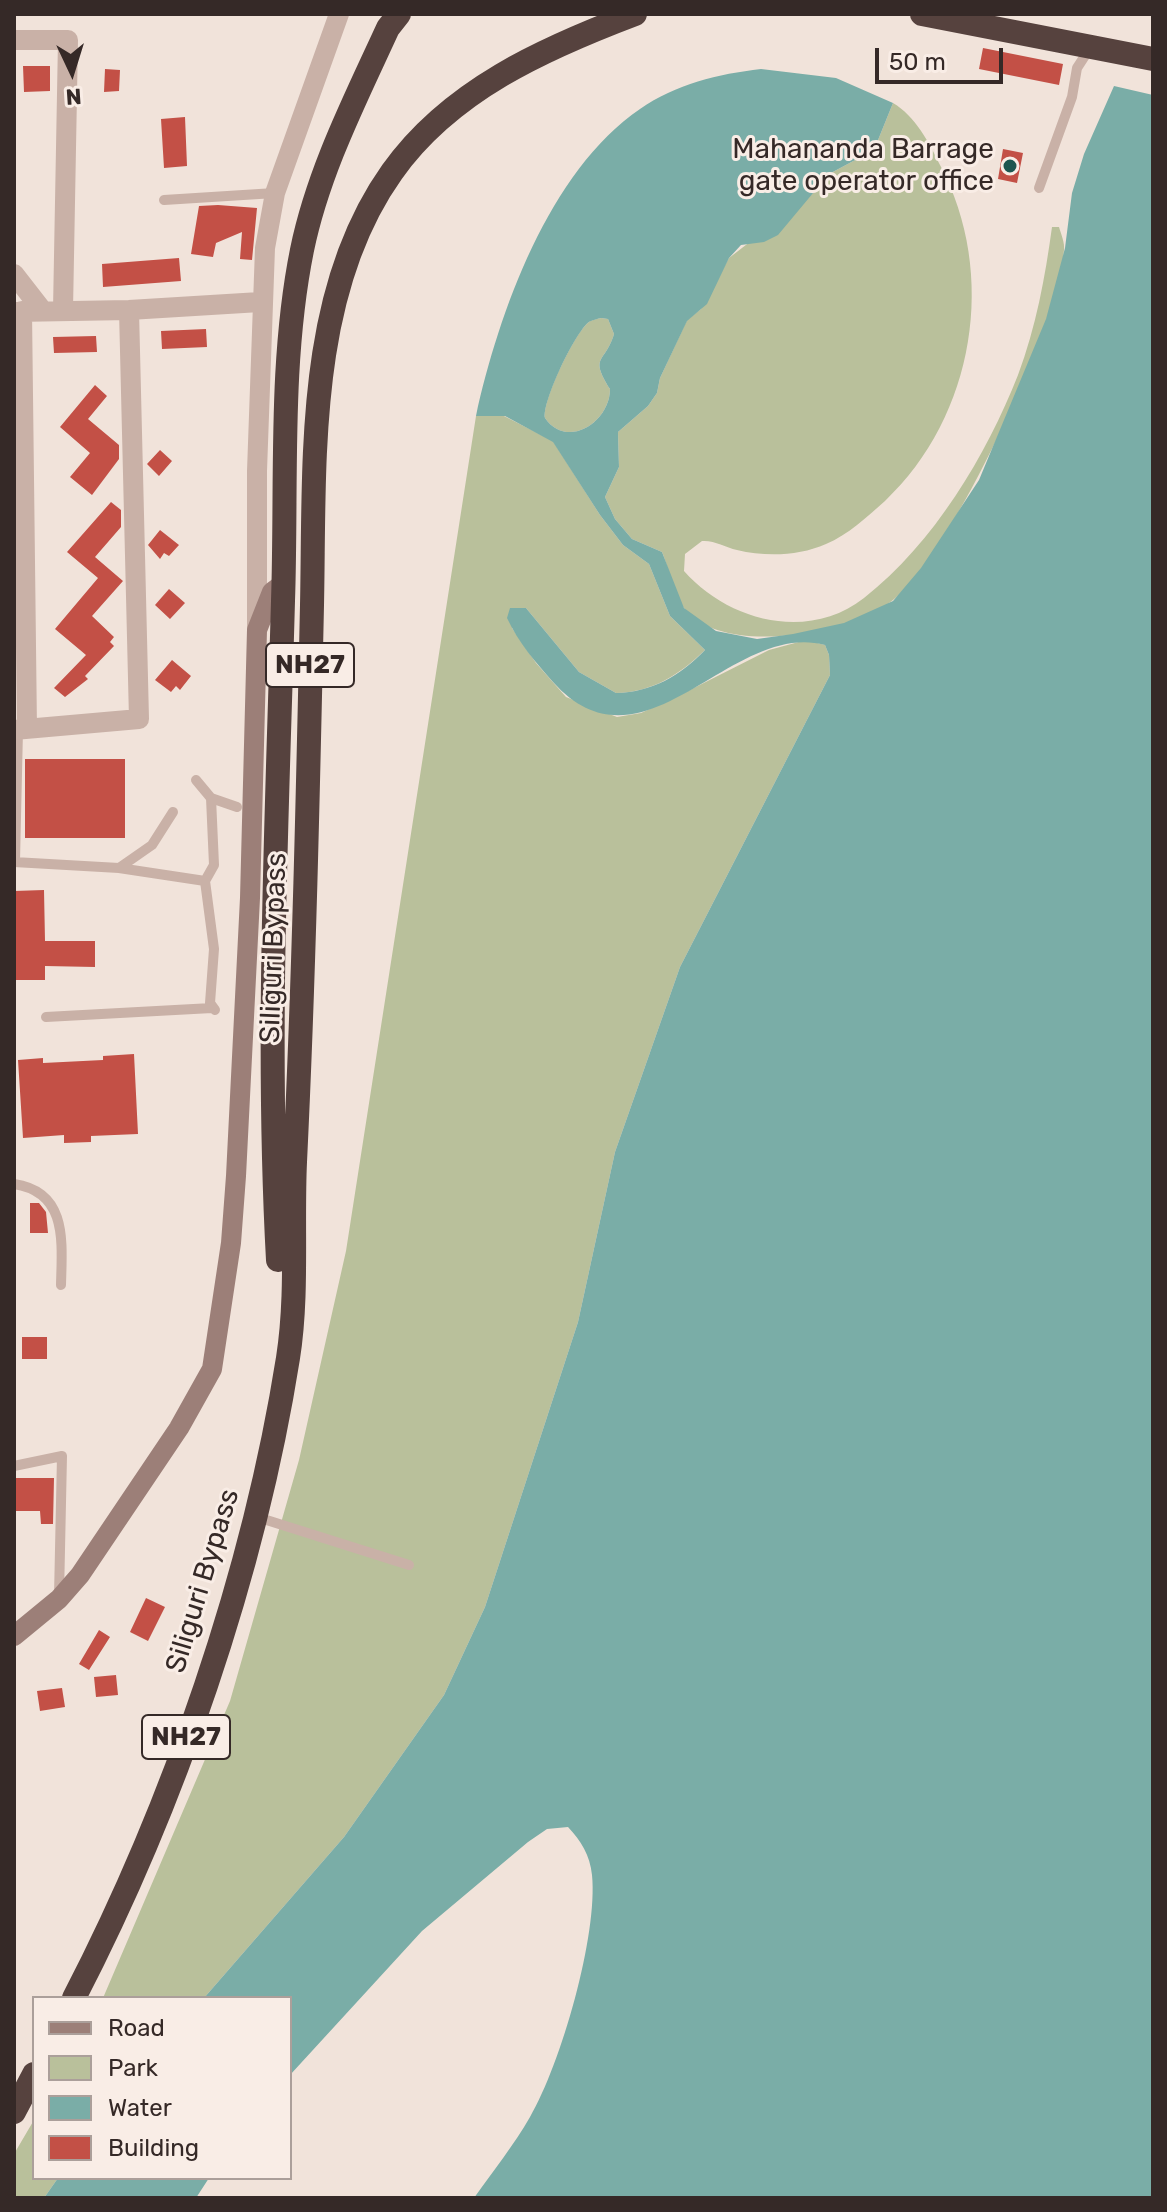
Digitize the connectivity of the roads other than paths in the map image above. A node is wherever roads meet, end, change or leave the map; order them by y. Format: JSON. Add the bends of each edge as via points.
{"nodes":[{"id":1,"x":339,"y":14,"type":"edge"},
{"id":2,"x":399,"y":14,"type":"edge"},
{"id":3,"x":635,"y":14,"type":"edge"},
{"id":4,"x":922,"y":14,"type":"edge"},
{"id":5,"x":14,"y":40,"type":"edge"},
{"id":6,"x":1102,"y":48,"type":"junction"},
{"id":7,"x":1153,"y":59,"type":"edge"},
{"id":8,"x":1039,"y":188,"type":"dead end"},
{"id":9,"x":275,"y":193,"type":"junction"},
{"id":10,"x":164,"y":200,"type":"dead end"},
{"id":11,"x":14,"y":274,"type":"edge"},
{"id":12,"x":260,"y":302,"type":"junction"},
{"id":13,"x":129,"y":310,"type":"junction"},
{"id":14,"x":35,"y":311,"type":"edge"},
{"id":15,"x":284,"y":583,"type":"junction"},
{"id":16,"x":257,"y":630,"type":"junction"},
{"id":17,"x":20,"y":730,"type":"edge"},
{"id":18,"x":196,"y":780,"type":"dead end"},
{"id":19,"x":211,"y":798,"type":"junction"},
{"id":20,"x":237,"y":807,"type":"dead end"},
{"id":21,"x":173,"y":812,"type":"dead end"},
{"id":22,"x":14,"y":862,"type":"edge"},
{"id":23,"x":119,"y":868,"type":"junction"},
{"id":24,"x":205,"y":881,"type":"junction"},
{"id":25,"x":46,"y":1017,"type":"dead end"},
{"id":26,"x":14,"y":1184,"type":"edge"},
{"id":27,"x":61,"y":1285,"type":"dead end"},
{"id":28,"x":266,"y":1465,"type":"junction"},
{"id":29,"x":14,"y":1466,"type":"edge"},
{"id":30,"x":257,"y":1517,"type":"junction"},
{"id":31,"x":409,"y":1565,"type":"dead end"},
{"id":32,"x":59,"y":1599,"type":"junction"},
{"id":33,"x":14,"y":1636,"type":"edge"},
{"id":34,"x":75,"y":1996,"type":"edge"},
{"id":35,"x":32,"y":2078,"type":"edge"},
{"id":36,"x":14,"y":2112,"type":"edge"}],
"edges":[{"from":1,"to":9,"type":"street"},
{"from":2,"to":15,"type":"highway","number":"NH27","via":[[335,143],[302,251],[289,366]]},
{"from":3,"to":28,"type":"highway","name":"Siliguri Bypass","number":"NH27","via":[[501,74],[427,130],[392,172],[343,267],[319,403],[314,489],[304,998],[289,1354]]},
{"from":4,"to":6,"type":"highway"},
{"from":5,"to":14,"type":"street","via":[[68,40]]},
{"from":6,"to":7,"type":"highway"},
{"from":6,"to":8,"type":"lane","via":[[1077,68]]},
{"from":9,"to":10,"type":"lane"},
{"from":9,"to":12,"type":"street"},
{"from":11,"to":14,"type":"street"},
{"from":12,"to":13,"type":"street"},
{"from":12,"to":16,"type":"street"},
{"from":13,"to":14,"type":"street"},
{"from":13,"to":17,"type":"street","via":[[139,719]]},
{"from":14,"to":17,"type":"street"},
{"from":15,"to":16,"type":"main road","via":[[272,592]]},
{"from":15,"to":28,"type":"highway","number":"NH27","via":[[274,1154],[280,1296]]},
{"from":16,"to":32,"type":"main road","via":[[246,1010],[231,1243],[216,1351],[212,1369],[179,1428],[95,1555]]},
{"from":17,"to":22,"type":"lane"},
{"from":18,"to":19,"type":"lane"},
{"from":19,"to":20,"type":"lane"},
{"from":19,"to":24,"type":"lane","via":[[214,865]]},
{"from":21,"to":23,"type":"lane","via":[[152,845]]},
{"from":22,"to":23,"type":"lane"},
{"from":23,"to":24,"type":"lane"},
{"from":24,"to":25,"type":"lane","via":[[214,949],[214,1009]]},
{"from":26,"to":27,"type":"lane","via":[[36,1190],[54,1206],[62,1233]]},
{"from":28,"to":30,"type":"highway","name":"Siliguri Bypass","number":"NH27"},
{"from":29,"to":32,"type":"lane","via":[[62,1456]]},
{"from":30,"to":31,"type":"lane"},
{"from":30,"to":34,"type":"highway","name":"Siliguri Bypass","number":"NH27","via":[[170,1782]]},
{"from":32,"to":33,"type":"main road"},
{"from":35,"to":36,"type":"highway"}]}
